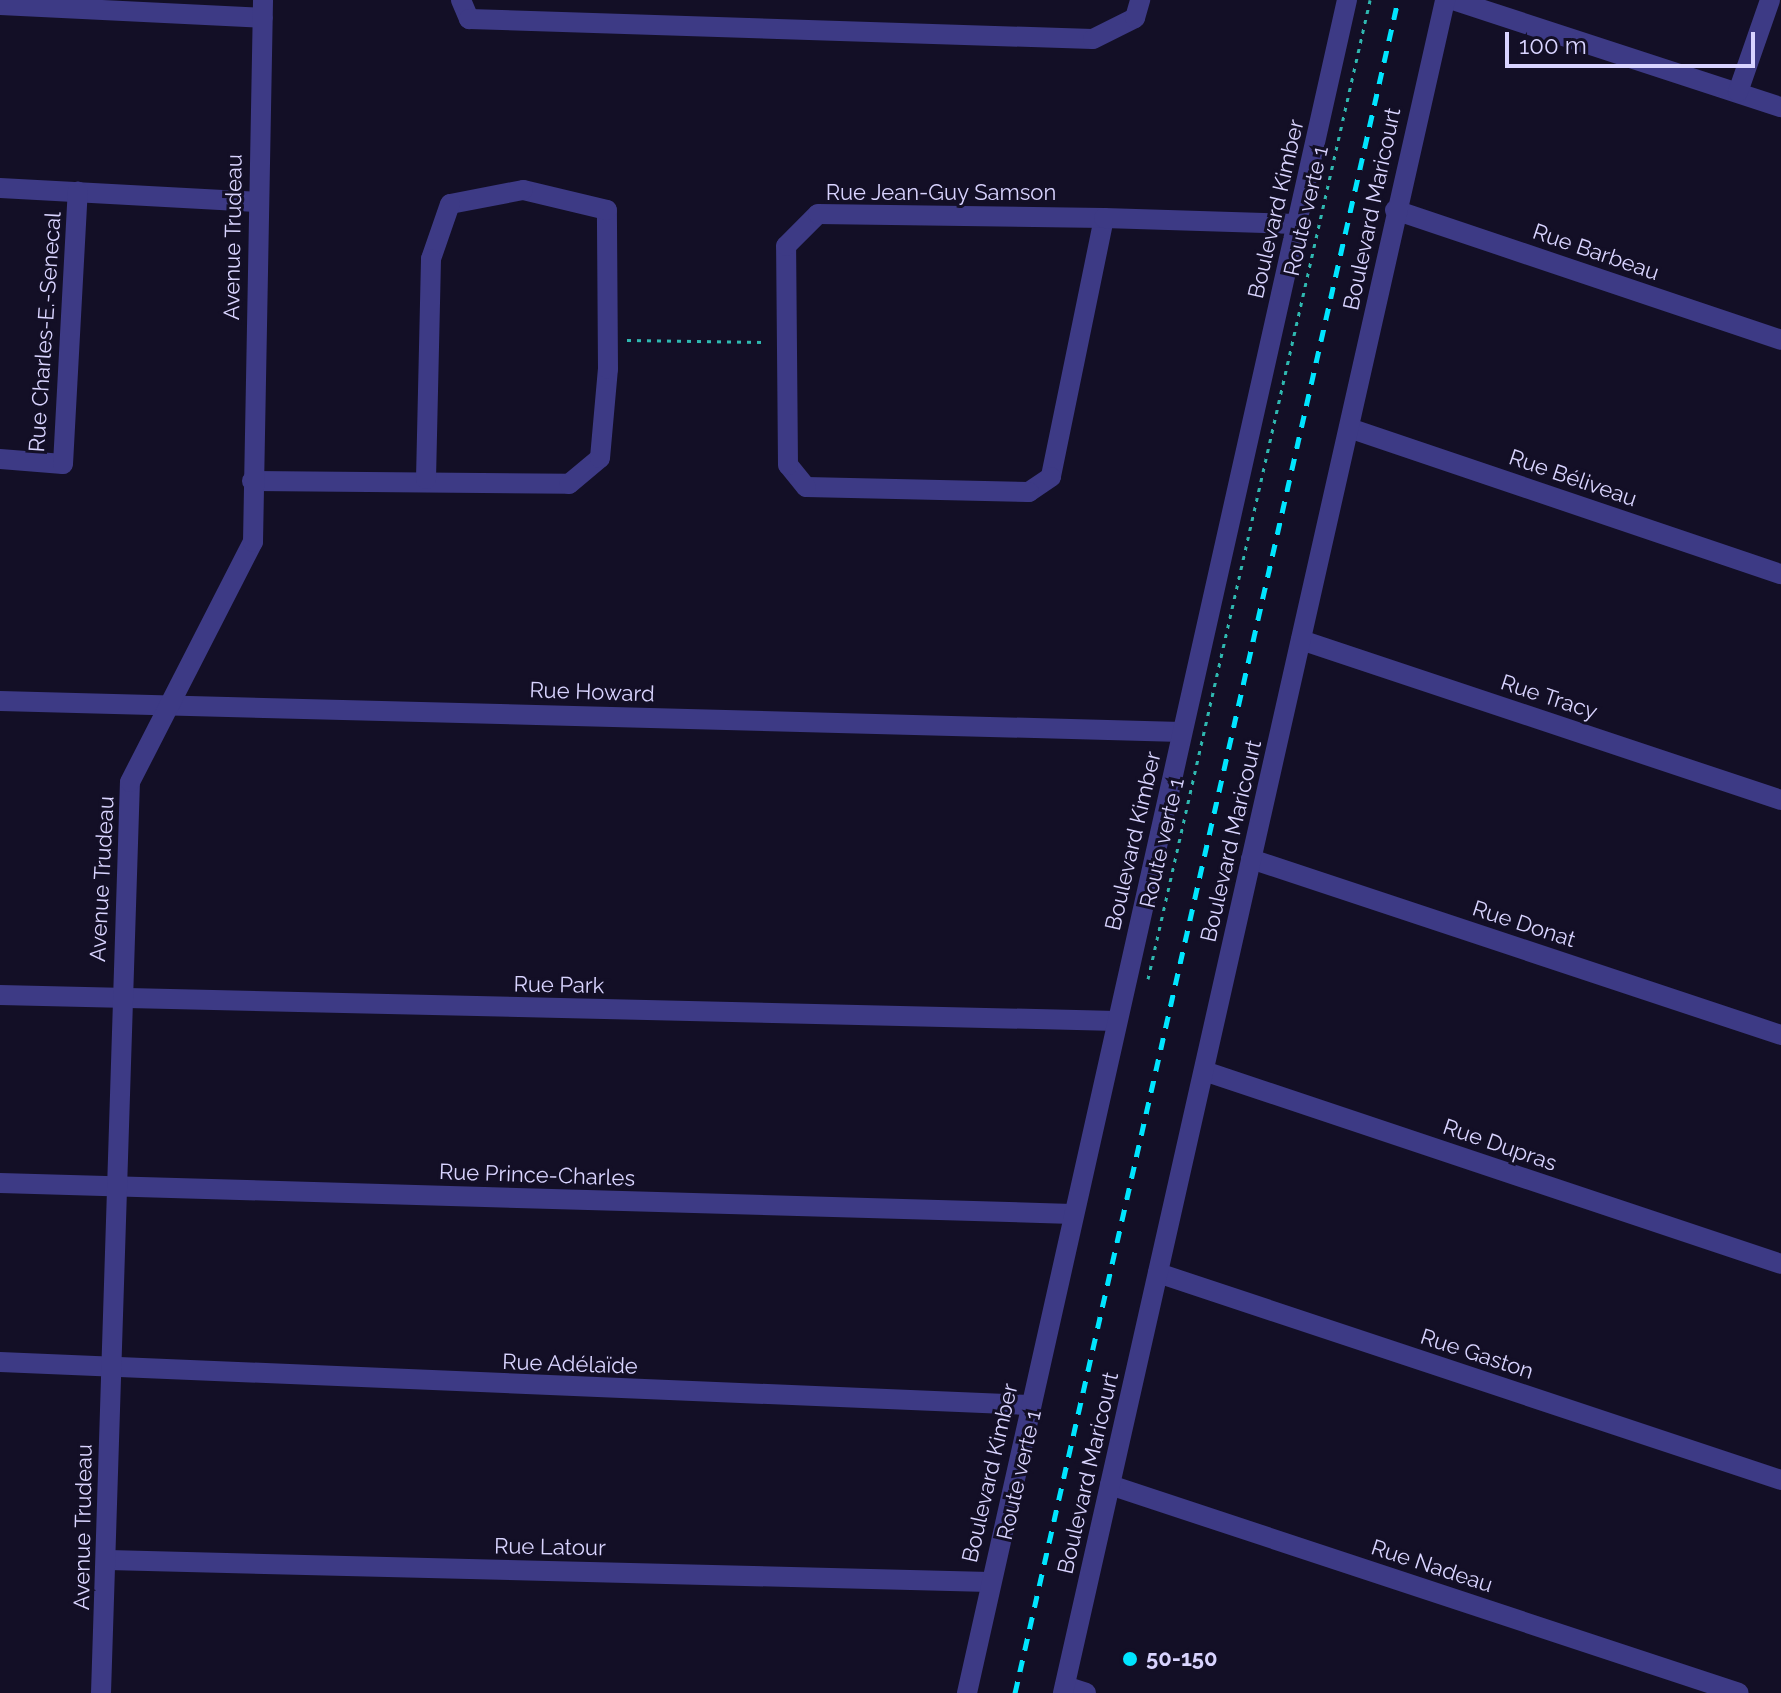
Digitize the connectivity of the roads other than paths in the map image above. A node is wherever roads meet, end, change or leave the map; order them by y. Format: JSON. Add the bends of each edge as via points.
{"nodes":[{"id":1,"x":461,"y":0,"type":"edge"},
{"id":2,"x":1140,"y":0,"type":"edge"},
{"id":3,"x":1347,"y":0,"type":"edge"},
{"id":4,"x":1445,"y":0,"type":"edge"},
{"id":5,"x":1453,"y":0,"type":"edge"},
{"id":6,"x":1770,"y":0,"type":"edge"},
{"id":7,"x":0,"y":5,"type":"edge"},
{"id":8,"x":263,"y":9,"type":"edge"},
{"id":9,"x":1738,"y":92,"type":"junction"},
{"id":10,"x":1781,"y":107,"type":"edge"},
{"id":11,"x":0,"y":188,"type":"edge"},
{"id":12,"x":78,"y":191,"type":"junction"},
{"id":13,"x":258,"y":202,"type":"junction"},
{"id":14,"x":1395,"y":210,"type":"junction"},
{"id":15,"x":1104,"y":218,"type":"junction"},
{"id":16,"x":1297,"y":224,"type":"junction"},
{"id":17,"x":1781,"y":340,"type":"edge"},
{"id":18,"x":1349,"y":428,"type":"junction"},
{"id":19,"x":0,"y":459,"type":"edge"},
{"id":20,"x":426,"y":479,"type":"junction"},
{"id":21,"x":252,"y":481,"type":"junction"},
{"id":22,"x":1781,"y":574,"type":"edge"},
{"id":23,"x":1301,"y":640,"type":"junction"},
{"id":24,"x":0,"y":701,"type":"edge"},
{"id":25,"x":175,"y":705,"type":"junction"},
{"id":26,"x":1182,"y":732,"type":"junction"},
{"id":27,"x":1781,"y":800,"type":"edge"},
{"id":28,"x":1251,"y":859,"type":"junction"},
{"id":29,"x":0,"y":995,"type":"edge"},
{"id":30,"x":120,"y":999,"type":"junction"},
{"id":31,"x":1117,"y":1021,"type":"junction"},
{"id":32,"x":1781,"y":1035,"type":"edge"},
{"id":33,"x":1204,"y":1071,"type":"junction"},
{"id":34,"x":0,"y":1183,"type":"edge"},
{"id":35,"x":116,"y":1186,"type":"junction"},
{"id":36,"x":1073,"y":1214,"type":"junction"},
{"id":37,"x":1781,"y":1264,"type":"edge"},
{"id":38,"x":1158,"y":1273,"type":"junction"},
{"id":39,"x":0,"y":1362,"type":"edge"},
{"id":40,"x":108,"y":1371,"type":"junction"},
{"id":41,"x":1030,"y":1405,"type":"junction"},
{"id":42,"x":1781,"y":1480,"type":"edge"},
{"id":43,"x":1110,"y":1485,"type":"junction"},
{"id":44,"x":108,"y":1560,"type":"junction"},
{"id":45,"x":990,"y":1582,"type":"junction"},
{"id":46,"x":1064,"y":1689,"type":"edge"},
{"id":47,"x":101,"y":1693,"type":"edge"},
{"id":48,"x":967,"y":1693,"type":"edge"},
{"id":49,"x":1086,"y":1693,"type":"edge"},
{"id":50,"x":1739,"y":1693,"type":"edge"}],
"edges":[{"from":1,"to":2,"type":"street","via":[[469,19],[1093,39],[1135,18]]},
{"from":3,"to":16,"type":"street","name":"Boulevard Kimber"},
{"from":4,"to":14,"type":"street","name":"Boulevard Maricourt"},
{"from":5,"to":9,"type":"street"},
{"from":6,"to":9,"type":"street"},
{"from":7,"to":8,"type":"street"},
{"from":8,"to":13,"type":"street","name":"Avenue Trudeau"},
{"from":9,"to":10,"type":"street"},
{"from":11,"to":12,"type":"street","name":"Rue Charles-E.-Senecal"},
{"from":12,"to":13,"type":"street","name":"Rue Charles-E.-Senecal"},
{"from":12,"to":19,"type":"street","name":"Rue Charles-E.-Senecal","via":[[63,464]]},
{"from":13,"to":21,"type":"street","name":"Avenue Trudeau"},
{"from":14,"to":17,"type":"street","name":"Rue Barbeau"},
{"from":14,"to":18,"type":"street","name":"Boulevard Maricourt"},
{"from":15,"to":15,"type":"street","name":"Rue Jean-Guy Samson","via":[[818,214],[786,246],[788,465],[806,487],[1029,492],[1051,477]]},
{"from":15,"to":16,"type":"street","name":"Rue Jean-Guy Samson"},
{"from":16,"to":26,"type":"street","name":"Boulevard Kimber"},
{"from":18,"to":22,"type":"street","name":"Rue Béliveau"},
{"from":18,"to":23,"type":"street","name":"Boulevard Maricourt"},
{"from":20,"to":20,"type":"street","via":[[569,484],[600,458],[608,339],[607,210],[523,190],[450,204],[431,259]]},
{"from":20,"to":21,"type":"street"},
{"from":21,"to":25,"type":"street","name":"Avenue Trudeau","via":[[253,542]]},
{"from":23,"to":27,"type":"street","name":"Rue Tracy"},
{"from":23,"to":28,"type":"street","name":"Boulevard Maricourt"},
{"from":24,"to":25,"type":"street","name":"Rue Howard"},
{"from":25,"to":26,"type":"street","name":"Rue Howard"},
{"from":25,"to":30,"type":"street","name":"Avenue Trudeau","via":[[130,782]]},
{"from":26,"to":31,"type":"street","name":"Boulevard Kimber"},
{"from":28,"to":32,"type":"street","name":"Rue Donat"},
{"from":28,"to":33,"type":"street","name":"Boulevard Maricourt"},
{"from":29,"to":30,"type":"street","name":"Rue Park"},
{"from":30,"to":31,"type":"street","name":"Rue Park"},
{"from":30,"to":35,"type":"street","name":"Avenue Trudeau"},
{"from":31,"to":36,"type":"street","name":"Boulevard Kimber"},
{"from":33,"to":37,"type":"street","name":"Rue Dupras"},
{"from":33,"to":38,"type":"street","name":"Boulevard Maricourt"},
{"from":34,"to":35,"type":"street","name":"Rue Prince-Charles"},
{"from":35,"to":36,"type":"street","name":"Rue Prince-Charles"},
{"from":35,"to":40,"type":"street","name":"Avenue Trudeau"},
{"from":36,"to":41,"type":"street","name":"Boulevard Kimber"},
{"from":38,"to":42,"type":"street","name":"Rue Gaston"},
{"from":38,"to":43,"type":"street","name":"Boulevard Maricourt"},
{"from":39,"to":40,"type":"street","name":"Rue Adélaïde"},
{"from":40,"to":41,"type":"street","name":"Rue Adélaïde"},
{"from":40,"to":44,"type":"street","name":"Avenue Trudeau"},
{"from":41,"to":45,"type":"street","name":"Boulevard Kimber"},
{"from":43,"to":46,"type":"street","name":"Boulevard Maricourt"},
{"from":43,"to":50,"type":"street","name":"Rue Nadeau"},
{"from":44,"to":45,"type":"street","name":"Rue Latour"},
{"from":44,"to":47,"type":"street","name":"Avenue Trudeau"},
{"from":45,"to":48,"type":"street","name":"Boulevard Kimber"},
{"from":46,"to":49,"type":"street"}]}
